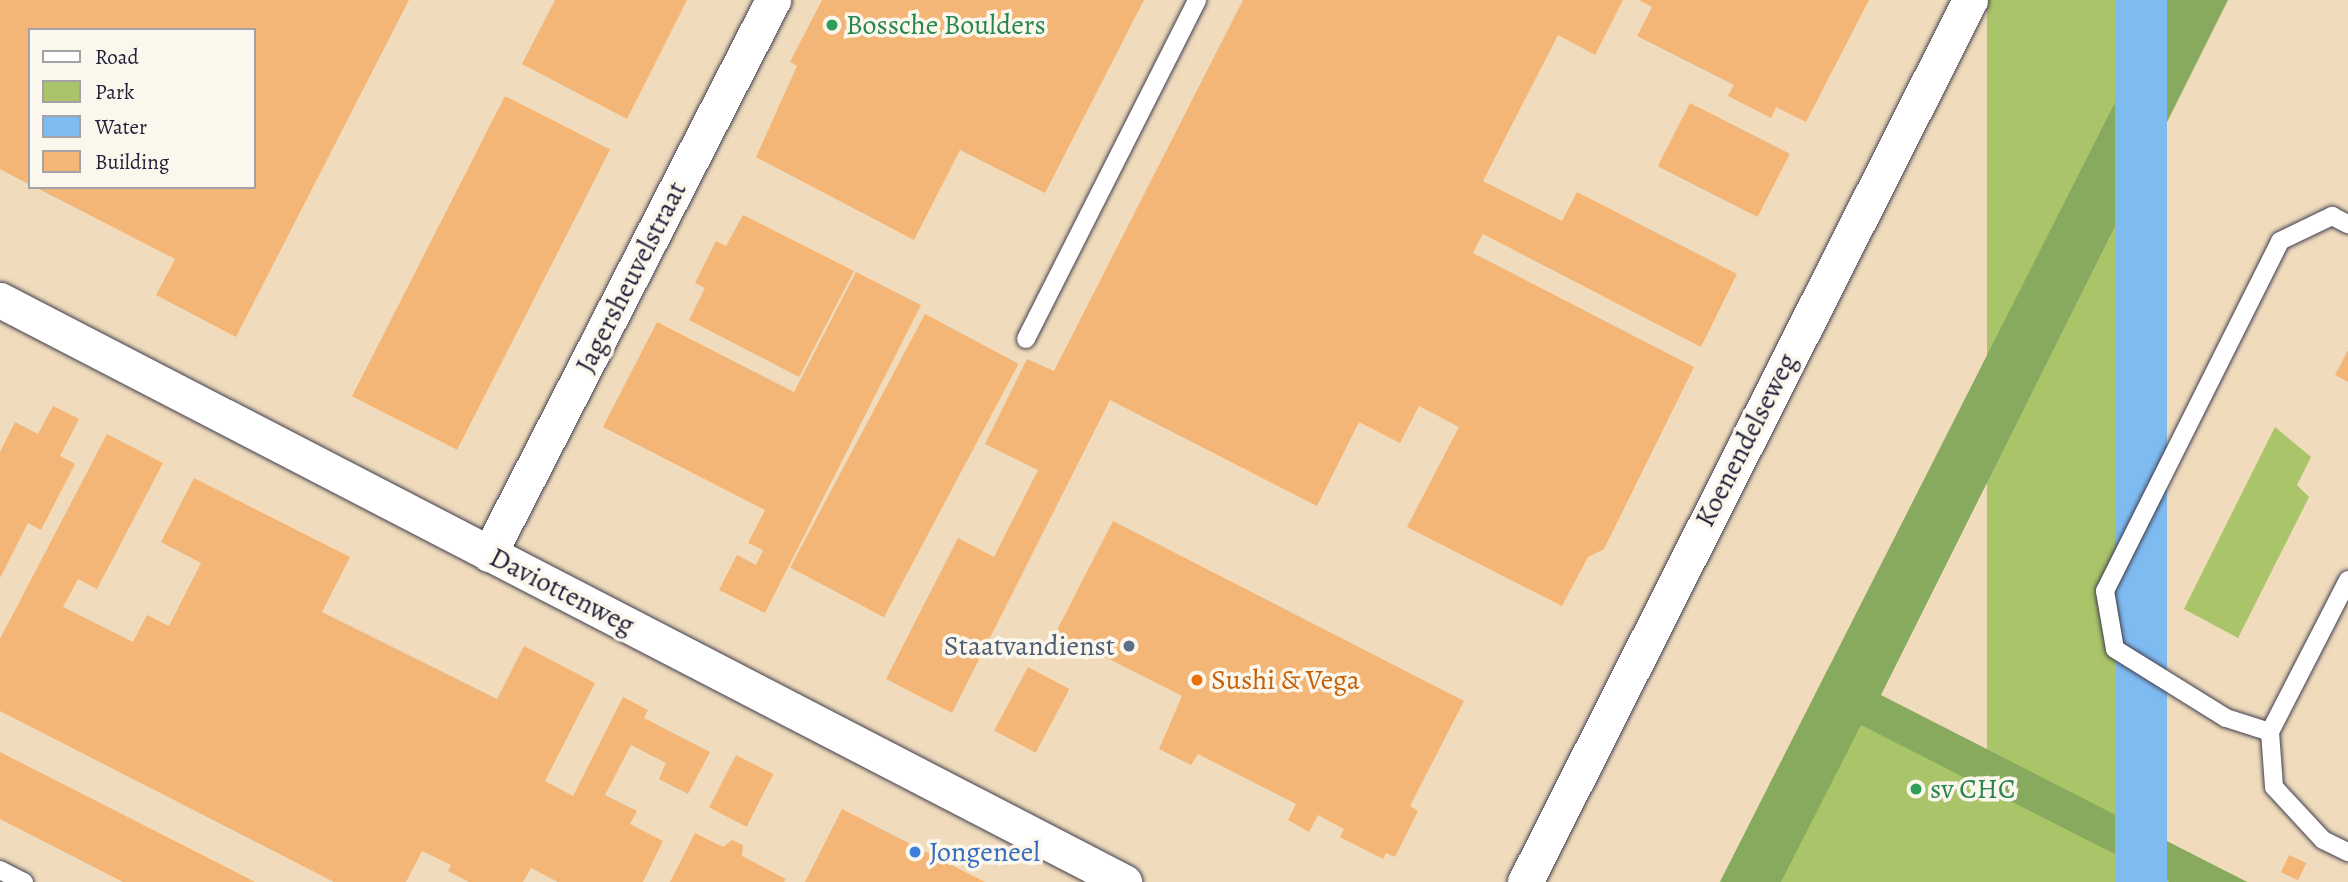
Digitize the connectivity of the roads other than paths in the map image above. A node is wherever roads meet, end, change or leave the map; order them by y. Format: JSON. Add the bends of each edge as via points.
{"nodes":[{"id":1,"x":773,"y":0,"type":"edge"},
{"id":2,"x":1198,"y":0,"type":"edge"},
{"id":3,"x":1970,"y":0,"type":"edge"},
{"id":4,"x":2348,"y":224,"type":"edge"},
{"id":5,"x":0,"y":300,"type":"edge"},
{"id":6,"x":1026,"y":339,"type":"dead end"},
{"id":7,"x":489,"y":554,"type":"junction"},
{"id":8,"x":2348,"y":580,"type":"edge"},
{"id":9,"x":2270,"y":732,"type":"junction"},
{"id":10,"x":2348,"y":852,"type":"edge"},
{"id":11,"x":0,"y":870,"type":"edge"},
{"id":12,"x":24,"y":882,"type":"edge"},
{"id":13,"x":1124,"y":882,"type":"edge"},
{"id":14,"x":1525,"y":882,"type":"edge"}],
"edges":[{"from":1,"to":7,"type":"street","name":"Jagersheuvelstraat"},
{"from":2,"to":6,"type":"lane"},
{"from":3,"to":14,"type":"street","name":"Koenendelseweg"},
{"from":4,"to":9,"type":"lane","via":[[2332,216],[2280,241],[2105,591],[2115,649],[2226,718]]},
{"from":5,"to":7,"type":"street","name":"Daviottenweg"},
{"from":7,"to":13,"type":"street","name":"Daviottenweg"},
{"from":8,"to":9,"type":"lane"},
{"from":9,"to":10,"type":"lane","via":[[2274,787],[2323,840]]},
{"from":11,"to":12,"type":"lane"}]}
